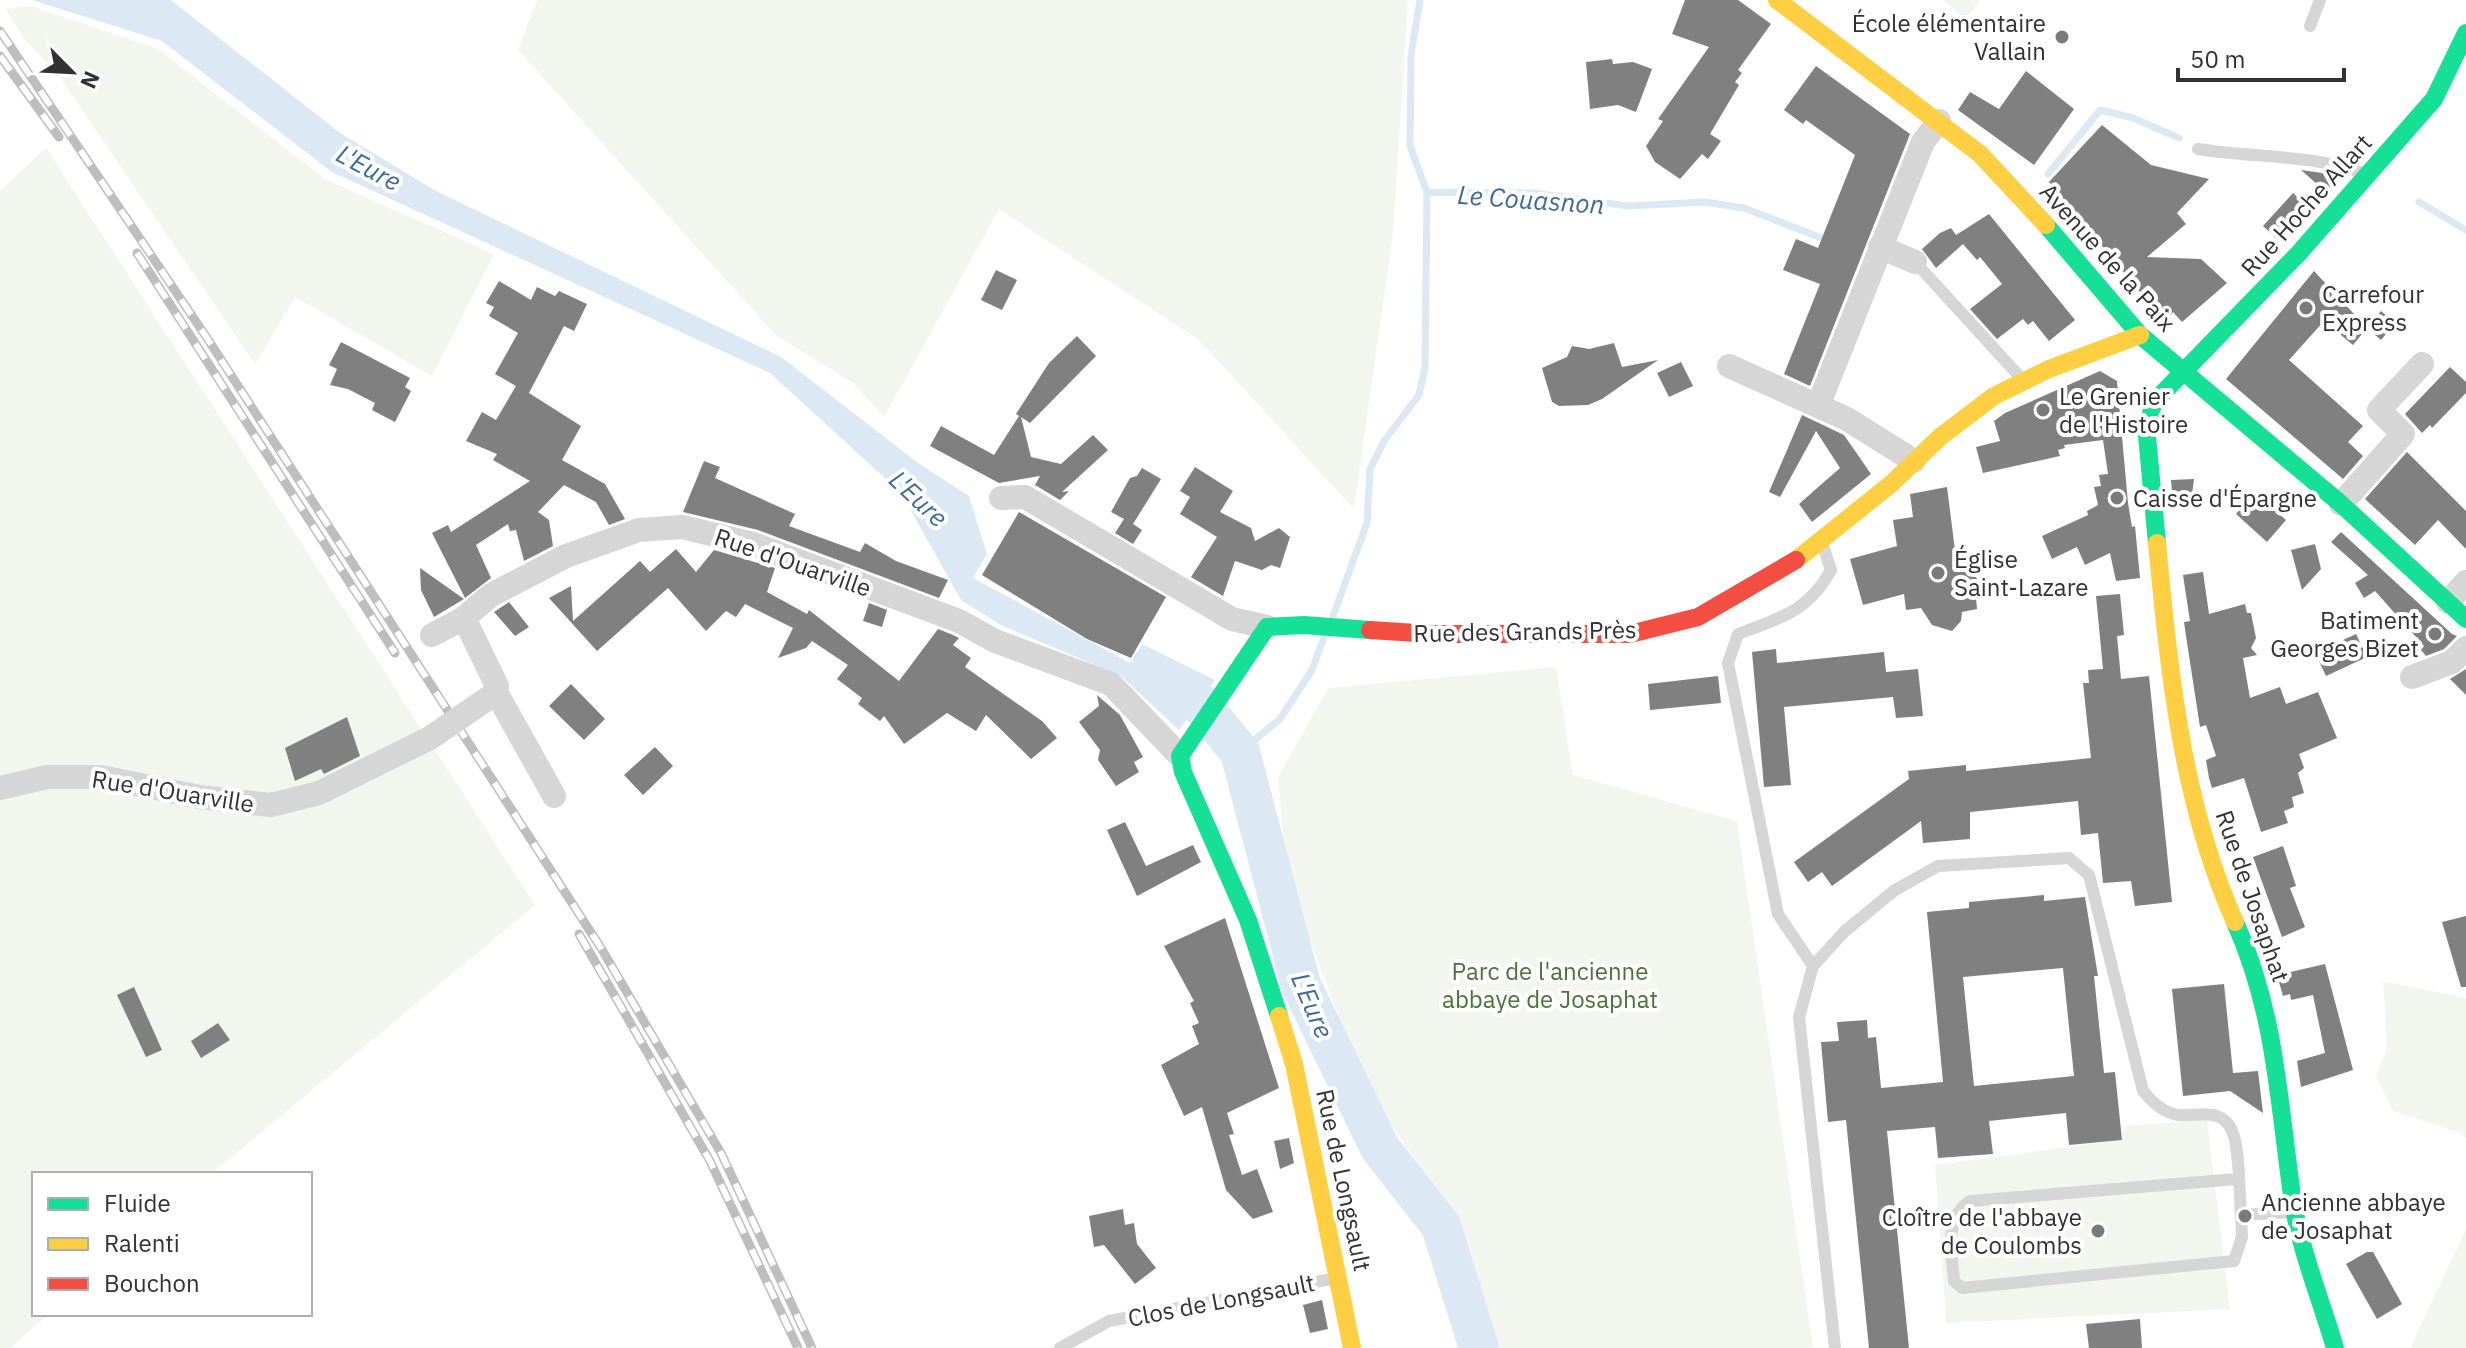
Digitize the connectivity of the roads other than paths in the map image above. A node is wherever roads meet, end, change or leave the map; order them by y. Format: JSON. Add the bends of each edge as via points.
{"nodes":[{"id":1,"x":1777,"y":0,"type":"edge"},
{"id":2,"x":2320,"y":0,"type":"edge"},
{"id":3,"x":2310,"y":26,"type":"dead end"},
{"id":4,"x":2466,"y":33,"type":"edge"},
{"id":5,"x":2440,"y":86,"type":"junction"},
{"id":6,"x":2466,"y":91,"type":"edge"},
{"id":7,"x":1939,"y":121,"type":"junction"},
{"id":8,"x":2198,"y":149,"type":"dead end"},
{"id":9,"x":2366,"y":175,"type":"junction"},
{"id":10,"x":1880,"y":247,"type":"junction"},
{"id":11,"x":1915,"y":262,"type":"joint"},
{"id":12,"x":2140,"y":335,"type":"junction"},
{"id":13,"x":2422,"y":364,"type":"dead end"},
{"id":14,"x":1729,"y":366,"type":"dead end"},
{"id":15,"x":2183,"y":371,"type":"junction"},
{"id":16,"x":2024,"y":381,"type":"junction"},
{"id":17,"x":1818,"y":406,"type":"junction"},
{"id":18,"x":1914,"y":461,"type":"junction"},
{"id":19,"x":1001,"y":498,"type":"dead end"},
{"id":20,"x":2341,"y":504,"type":"junction"},
{"id":21,"x":1821,"y":540,"type":"junction"},
{"id":22,"x":2466,"y":582,"type":"edge"},
{"id":23,"x":2457,"y":611,"type":"edge"},
{"id":24,"x":464,"y":618,"type":"junction"},
{"id":25,"x":1267,"y":627,"type":"junction"},
{"id":26,"x":432,"y":635,"type":"dead end"},
{"id":27,"x":2466,"y":648,"type":"edge"},
{"id":28,"x":2412,"y":677,"type":"dead end"},
{"id":29,"x":490,"y":697,"type":"junction"},
{"id":30,"x":1183,"y":750,"type":"junction"},
{"id":31,"x":0,"y":788,"type":"edge"},
{"id":32,"x":554,"y":796,"type":"dead end"},
{"id":33,"x":1813,"y":966,"type":"junction"},
{"id":34,"x":2237,"y":1179,"type":"junction"},
{"id":35,"x":2295,"y":1212,"type":"junction"},
{"id":36,"x":2241,"y":1215,"type":"junction"},
{"id":37,"x":1340,"y":1278,"type":"junction"},
{"id":38,"x":1060,"y":1348,"type":"edge"},
{"id":39,"x":1352,"y":1348,"type":"edge"},
{"id":40,"x":1835,"y":1348,"type":"edge"},
{"id":41,"x":2335,"y":1348,"type":"edge"}],
"edges":[{"from":1,"to":7,"type":"street","name":"Avenue de la Paix"},
{"from":2,"to":3,"type":"lane"},
{"from":4,"to":5,"type":"street","name":"Rue Hoche Allart"},
{"from":5,"to":6,"type":"street"},
{"from":5,"to":9,"type":"street","name":"Rue Hoche Allart"},
{"from":7,"to":10,"type":"street","via":[[1923,142]]},
{"from":7,"to":12,"type":"street","name":"Avenue de la Paix","via":[[2014,188]]},
{"from":8,"to":9,"type":"lane","via":[[2306,159]]},
{"from":9,"to":15,"type":"street","name":"Rue Hoche Allart","via":[[2299,253]]},
{"from":10,"to":11,"type":"street"},
{"from":10,"to":17,"type":"street"},
{"from":11,"to":16,"type":"lane"},
{"from":12,"to":15,"type":"street","name":"Avenue de la Paix"},
{"from":12,"to":16,"type":"street","name":"Rue des Grands Près"},
{"from":13,"to":20,"type":"street","via":[[2379,410],[2403,434]]},
{"from":14,"to":17,"type":"street"},
{"from":15,"to":20,"type":"street","name":"Avenue de la Paix"},
{"from":15,"to":35,"type":"street","name":"Rue de Josaphat","via":[[2153,403],[2147,436],[2166,639],[2189,782],[2219,886],[2253,962],[2269,1018]]},
{"from":16,"to":18,"type":"street","name":"Rue des Grands Près","via":[[1994,396]]},
{"from":17,"to":18,"type":"street"},
{"from":18,"to":21,"type":"street","name":"Rue des Grands Près"},
{"from":19,"to":25,"type":"street","name":"Rue des Grands Près","via":[[1025,497],[1232,619]]},
{"from":20,"to":23,"type":"street","name":"Avenue de la Paix"},
{"from":21,"to":25,"type":"street","name":"Rue des Grands Près","via":[[1785,569],[1698,617],[1630,634]]},
{"from":21,"to":33,"type":"lane","via":[[1831,570],[1819,592],[1797,611],[1738,634],[1728,663],[1778,914]]},
{"from":22,"to":23,"type":"street"},
{"from":24,"to":26,"type":"street","name":"Rue d'Ouarville"},
{"from":24,"to":29,"type":"street","via":[[497,686]]},
{"from":24,"to":30,"type":"street","name":"Rue d'Ouarville","via":[[491,595],[566,556],[639,530],[682,527],[753,544],[1111,684]]},
{"from":25,"to":30,"type":"street"},
{"from":27,"to":28,"type":"street","via":[[2452,662]]},
{"from":29,"to":31,"type":"street","name":"Rue d'Ouarville","bridge":true,"via":[[430,738],[319,793],[271,805],[101,777],[47,777]]},
{"from":29,"to":32,"type":"street"},
{"from":30,"to":37,"type":"street","name":"Rue de Longsault","via":[[1183,772],[1248,920],[1294,1064]]},
{"from":33,"to":34,"type":"lane","via":[[1895,890],[1938,866],[2069,858],[2089,875],[2143,1091],[2154,1105],[2177,1115],[2209,1113],[2222,1118],[2233,1133]]},
{"from":33,"to":40,"type":"lane","via":[[1799,1017]]},
{"from":34,"to":36,"type":"lane"},
{"from":34,"to":36,"type":"lane","via":[[1970,1201],[1951,1223],[1954,1281],[1962,1288],[2234,1261],[2242,1237]]},
{"from":35,"to":36,"type":"lane"},
{"from":35,"to":41,"type":"street","name":"Rue de Josaphat"},
{"from":37,"to":38,"type":"lane","name":"Clos de Longsault","via":[[1109,1321]]},
{"from":37,"to":39,"type":"street","name":"Rue de Longsault"}]}
